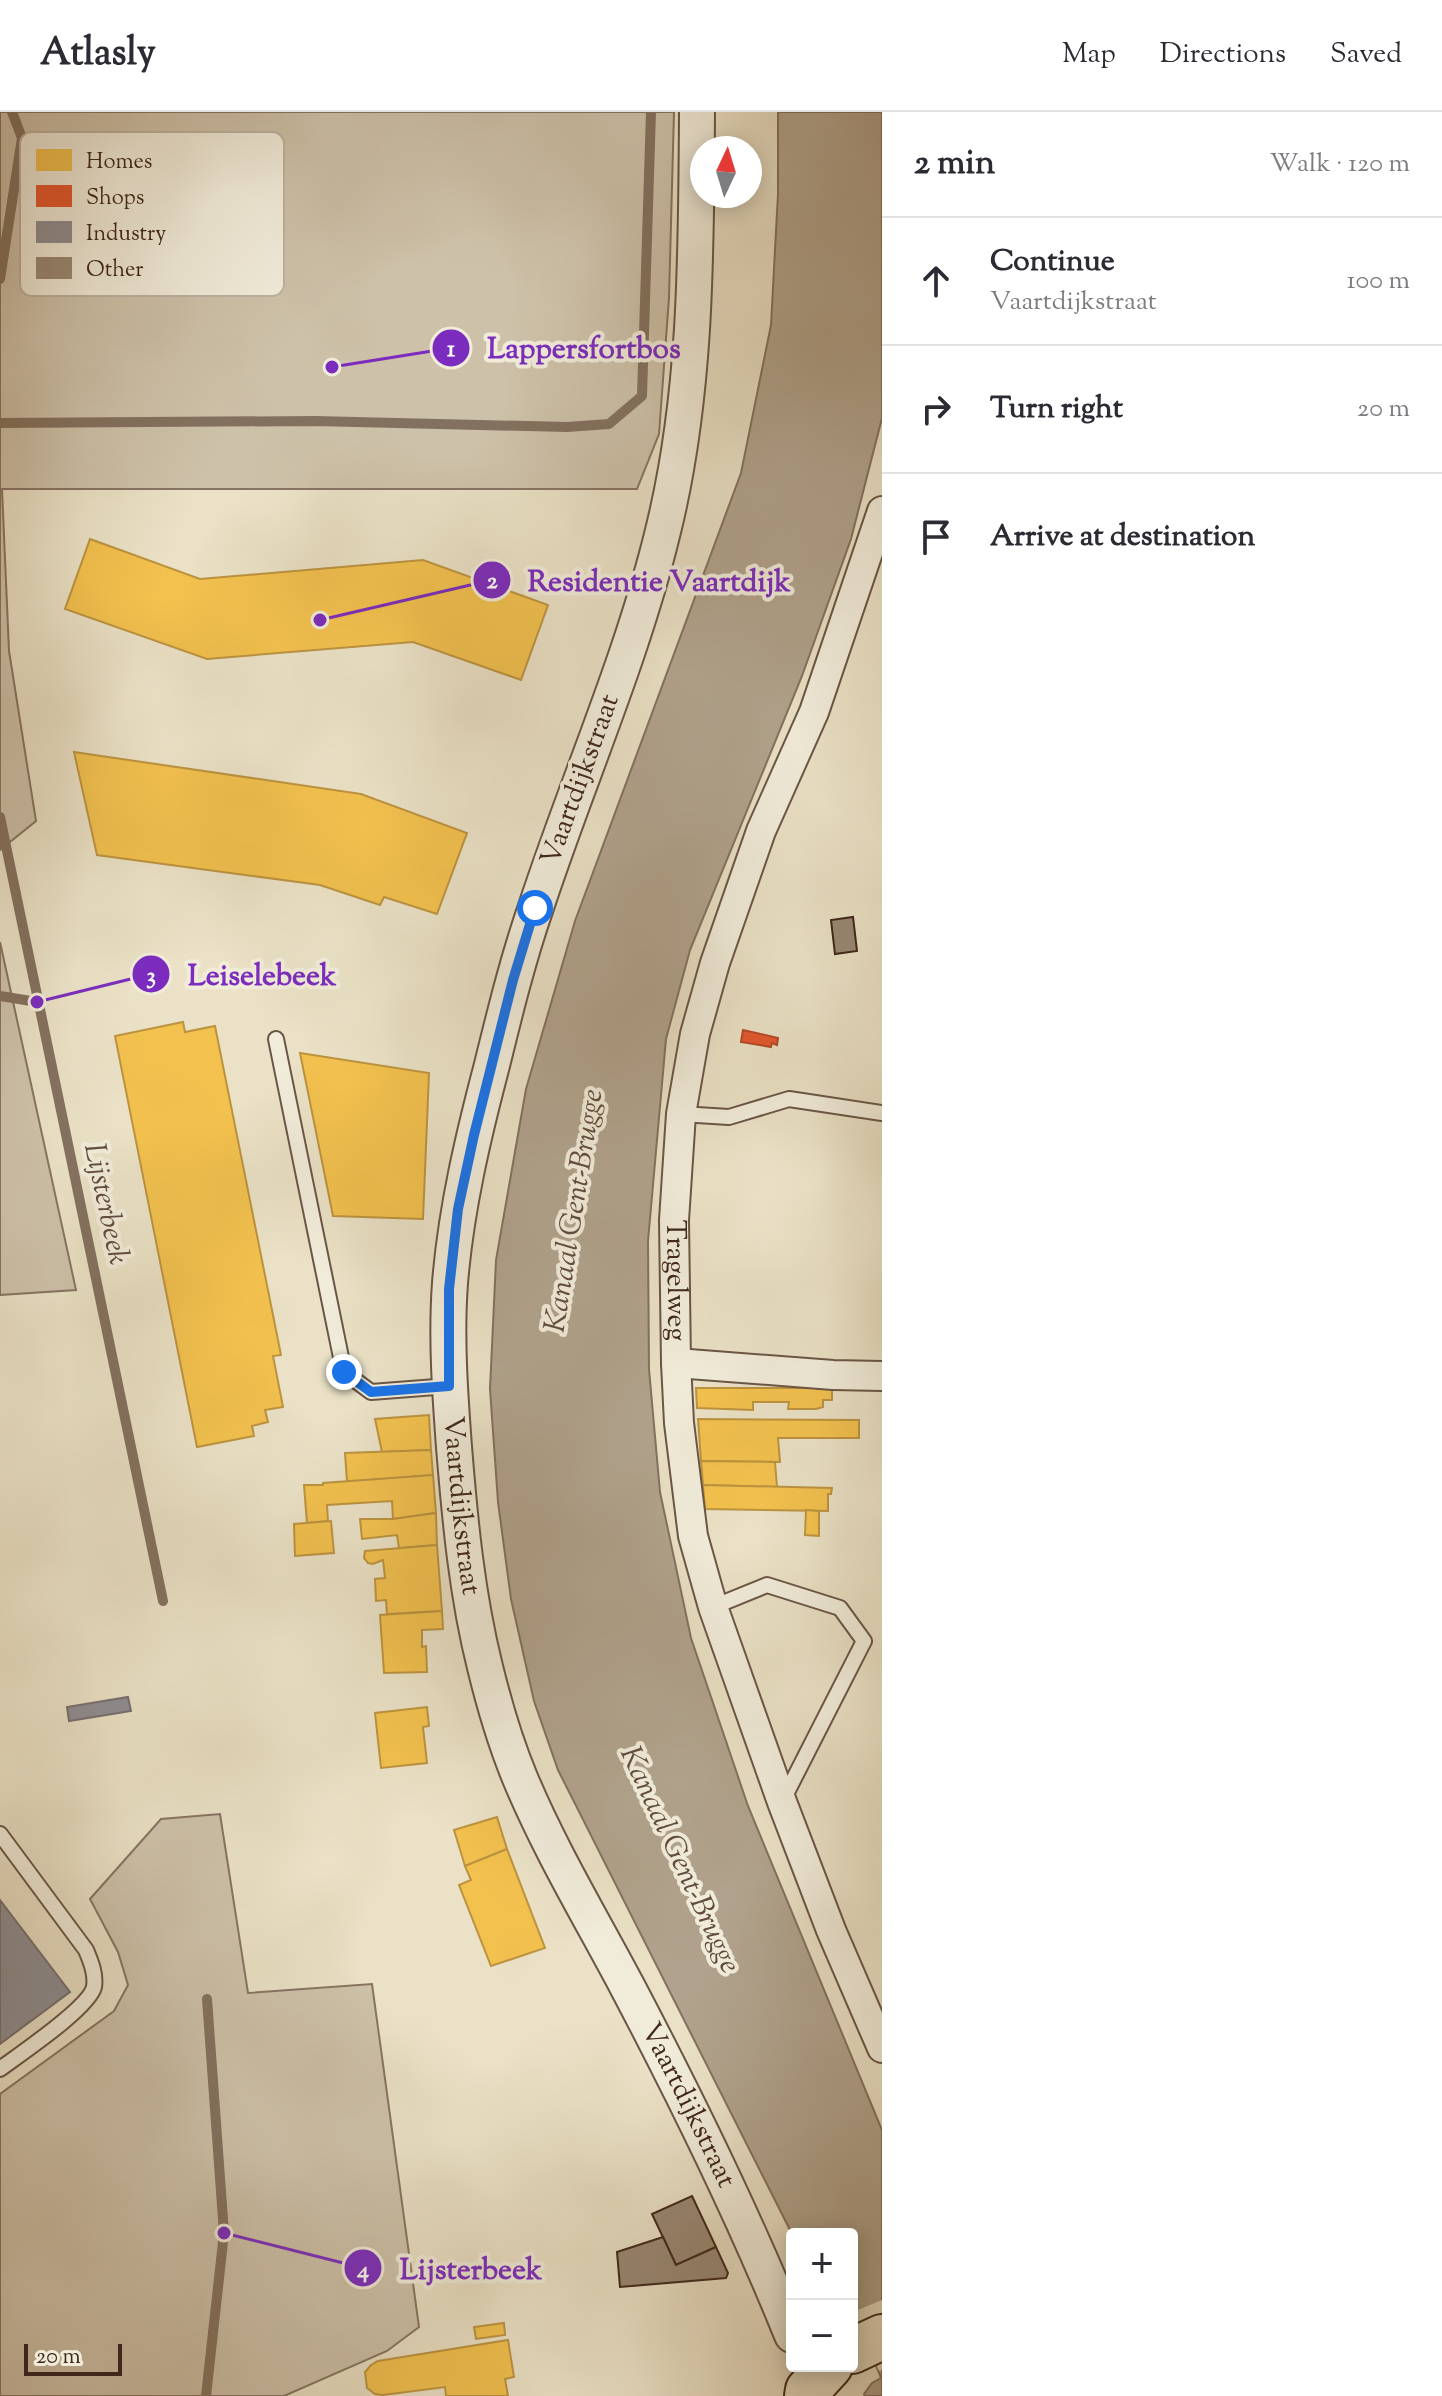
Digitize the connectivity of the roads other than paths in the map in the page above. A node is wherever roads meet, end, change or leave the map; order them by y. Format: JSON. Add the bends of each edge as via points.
{"nodes":[{"id":1,"x":697,"y":112,"type":"edge"},
{"id":2,"x":882,"y":511,"type":"edge"},
{"id":3,"x":276,"y":1039,"type":"dead end"},
{"id":4,"x":882,"y":1113,"type":"edge"},
{"id":5,"x":681,"y":1114,"type":"junction"},
{"id":6,"x":676,"y":1363,"type":"junction"},
{"id":7,"x":882,"y":1376,"type":"edge"},
{"id":8,"x":449,"y":1386,"type":"junction"},
{"id":9,"x":713,"y":1607,"type":"junction"},
{"id":10,"x":782,"y":1802,"type":"junction"},
{"id":11,"x":0,"y":1834,"type":"edge"},
{"id":12,"x":882,"y":2048,"type":"edge"},
{"id":13,"x":0,"y":2069,"type":"edge"},
{"id":14,"x":786,"y":2320,"type":"edge"}],
"edges":[{"from":1,"to":8,"type":"street","name":"Vaartdijkstraat","via":[[695,273],[679,458],[635,628],[513,980],[474,1135],[449,1289]]},
{"from":2,"to":5,"type":"street","name":"Tragelweg","via":[[814,712],[761,831],[715,963]]},
{"from":3,"to":8,"type":"lane","via":[[344,1372],[371,1392]]},
{"from":4,"to":5,"type":"lane","via":[[789,1099],[729,1117]]},
{"from":5,"to":6,"type":"street","name":"Tragelweg","via":[[674,1220]]},
{"from":6,"to":7,"type":"street"},
{"from":6,"to":9,"type":"street","name":"Tragelweg","via":[[691,1525]]},
{"from":8,"to":14,"type":"street","name":"Vaartdijkstraat","via":[[472,1604],[492,1694],[515,1764],[672,2071]]},
{"from":9,"to":10,"type":"street","name":"Tragelweg"},
{"from":9,"to":10,"type":"lane","via":[[767,1585],[840,1608],[864,1641]]},
{"from":10,"to":12,"type":"street","name":"Tragelweg"},
{"from":11,"to":13,"type":"lane","via":[[86,1950],[94,1989],[82,2007]]}]}
